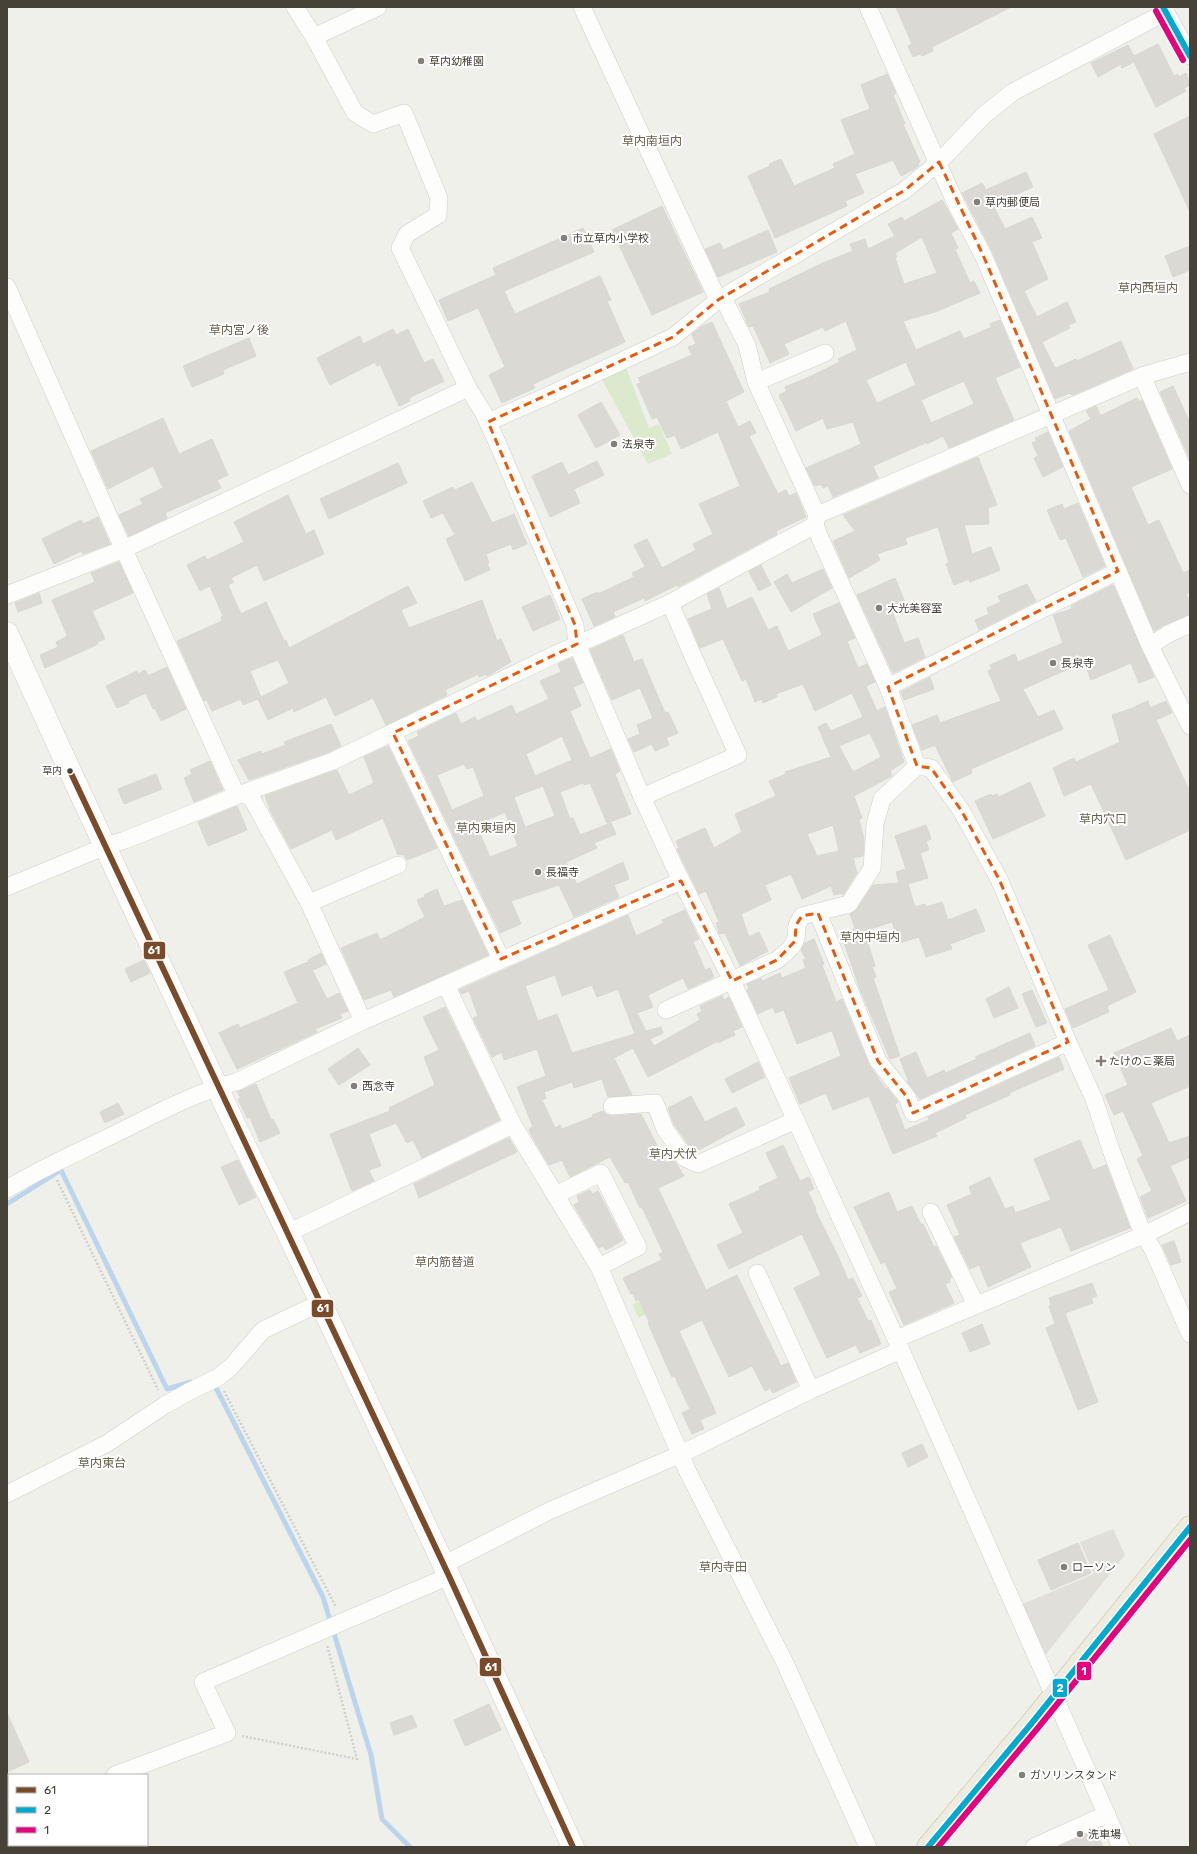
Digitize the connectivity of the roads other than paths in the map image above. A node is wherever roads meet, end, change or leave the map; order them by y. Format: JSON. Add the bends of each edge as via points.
{"nodes":[{"id":1,"x":295,"y":7,"type":"edge"},
{"id":2,"x":378,"y":7,"type":"edge"},
{"id":3,"x":582,"y":7,"type":"edge"},
{"id":4,"x":868,"y":7,"type":"edge"},
{"id":5,"x":1164,"y":10,"type":"edge"},
{"id":6,"x":314,"y":37,"type":"junction"},
{"id":7,"x":1190,"y":56,"type":"edge"},
{"id":8,"x":939,"y":162,"type":"junction"},
{"id":9,"x":9,"y":297,"type":"edge"},
{"id":10,"x":720,"y":299,"type":"junction"},
{"id":11,"x":825,"y":353,"type":"dead end"},
{"id":12,"x":1190,"y":362,"type":"edge"},
{"id":13,"x":1142,"y":376,"type":"junction"},
{"id":14,"x":756,"y":382,"type":"junction"},
{"id":15,"x":468,"y":388,"type":"junction"},
{"id":16,"x":1052,"y":415,"type":"junction"},
{"id":17,"x":488,"y":422,"type":"junction"},
{"id":18,"x":1190,"y":485,"type":"edge"},
{"id":19,"x":816,"y":520,"type":"junction"},
{"id":20,"x":124,"y":549,"type":"junction"},
{"id":21,"x":1118,"y":571,"type":"junction"},
{"id":22,"x":7,"y":596,"type":"edge"},
{"id":23,"x":670,"y":603,"type":"junction"},
{"id":24,"x":1190,"y":624,"type":"edge"},
{"id":25,"x":7,"y":633,"type":"edge"},
{"id":26,"x":577,"y":644,"type":"junction"},
{"id":27,"x":1150,"y":646,"type":"junction"},
{"id":28,"x":888,"y":687,"type":"junction"},
{"id":29,"x":1190,"y":726,"type":"edge"},
{"id":30,"x":393,"y":733,"type":"junction"},
{"id":31,"x":917,"y":766,"type":"junction"},
{"id":32,"x":241,"y":794,"type":"junction"},
{"id":33,"x":642,"y":797,"type":"junction"},
{"id":34,"x":106,"y":846,"type":"junction"},
{"id":35,"x":398,"y":865,"type":"dead end"},
{"id":36,"x":681,"y":881,"type":"junction"},
{"id":37,"x":7,"y":887,"type":"edge"},
{"id":38,"x":309,"y":903,"type":"junction"},
{"id":39,"x":818,"y":913,"type":"junction"},
{"id":40,"x":501,"y":960,"type":"junction"},
{"id":41,"x":732,"y":981,"type":"junction"},
{"id":42,"x":446,"y":985,"type":"junction"},
{"id":43,"x":666,"y":1010,"type":"dead end"},
{"id":44,"x":363,"y":1021,"type":"junction"},
{"id":45,"x":1068,"y":1042,"type":"junction"},
{"id":46,"x":218,"y":1086,"type":"junction"},
{"id":47,"x":612,"y":1106,"type":"dead end"},
{"id":48,"x":796,"y":1120,"type":"junction"},
{"id":49,"x":513,"y":1125,"type":"junction"},
{"id":50,"x":7,"y":1189,"type":"edge"},
{"id":51,"x":555,"y":1195,"type":"junction"},
{"id":52,"x":931,"y":1212,"type":"dead end"},
{"id":53,"x":1190,"y":1212,"type":"edge"},
{"id":54,"x":288,"y":1233,"type":"junction"},
{"id":55,"x":1146,"y":1234,"type":"junction"},
{"id":56,"x":599,"y":1267,"type":"junction"},
{"id":57,"x":757,"y":1273,"type":"dead end"},
{"id":58,"x":320,"y":1303,"type":"junction"},
{"id":59,"x":976,"y":1305,"type":"junction"},
{"id":60,"x":1190,"y":1334,"type":"edge"},
{"id":61,"x":899,"y":1344,"type":"junction"},
{"id":62,"x":811,"y":1390,"type":"junction"},
{"id":63,"x":681,"y":1454,"type":"junction"},
{"id":64,"x":7,"y":1494,"type":"edge"},
{"id":65,"x":1190,"y":1527,"type":"edge"},
{"id":66,"x":446,"y":1570,"type":"junction"},
{"id":67,"x":1054,"y":1696,"type":"junction"},
{"id":68,"x":118,"y":1774,"type":"edge"},
{"id":69,"x":1107,"y":1814,"type":"junction"},
{"id":70,"x":573,"y":1847,"type":"edge"},
{"id":71,"x":868,"y":1847,"type":"edge"},
{"id":72,"x":928,"y":1847,"type":"edge"},
{"id":73,"x":1034,"y":1847,"type":"edge"},
{"id":74,"x":1122,"y":1847,"type":"edge"}],
"edges":[{"from":1,"to":6,"type":"street"},
{"from":2,"to":6,"type":"street"},
{"from":3,"to":10,"type":"street"},
{"from":4,"to":8,"type":"street"},
{"from":5,"to":7,"type":"street"},
{"from":5,"to":8,"type":"street","via":[[1013,92],[984,115]]},
{"from":6,"to":15,"type":"street","via":[[355,113],[373,124],[404,113],[439,198],[438,215],[407,234],[400,248]]},
{"from":8,"to":10,"type":"street","via":[[905,190]]},
{"from":8,"to":16,"type":"street","via":[[957,206],[983,255]]},
{"from":9,"to":20,"type":"street"},
{"from":10,"to":14,"type":"street","via":[[747,345]]},
{"from":10,"to":17,"type":"street","via":[[673,337]]},
{"from":11,"to":14,"type":"street"},
{"from":12,"to":13,"type":"street"},
{"from":13,"to":16,"type":"street"},
{"from":13,"to":18,"type":"street"},
{"from":14,"to":19,"type":"street"},
{"from":15,"to":17,"type":"street"},
{"from":15,"to":20,"type":"street"},
{"from":16,"to":19,"type":"street"},
{"from":16,"to":21,"type":"street"},
{"from":17,"to":26,"type":"street","via":[[575,625]]},
{"from":19,"to":23,"type":"street"},
{"from":19,"to":28,"type":"street"},
{"from":20,"to":22,"type":"street"},
{"from":20,"to":32,"type":"street","via":[[235,792]]},
{"from":21,"to":27,"type":"street"},
{"from":21,"to":28,"type":"street"},
{"from":23,"to":26,"type":"street"},
{"from":23,"to":33,"type":"street","via":[[738,754]]},
{"from":24,"to":27,"type":"street"},
{"from":25,"to":34,"type":"street"},
{"from":26,"to":30,"type":"street"},
{"from":26,"to":33,"type":"street"},
{"from":27,"to":29,"type":"street"},
{"from":28,"to":31,"type":"street"},
{"from":30,"to":32,"type":"street","via":[[333,761]]},
{"from":30,"to":40,"type":"street"},
{"from":31,"to":39,"type":"street","via":[[882,799],[875,824],[872,868],[849,904]]},
{"from":31,"to":45,"type":"street","via":[[931,768],[961,810],[999,879]]},
{"from":32,"to":34,"type":"street"},
{"from":32,"to":38,"type":"street","via":[[251,797]]},
{"from":33,"to":36,"type":"street"},
{"from":34,"to":37,"type":"street"},
{"from":34,"to":46,"type":"street"},
{"from":35,"to":38,"type":"street"},
{"from":36,"to":40,"type":"street"},
{"from":36,"to":41,"type":"street"},
{"from":38,"to":44,"type":"street"},
{"from":39,"to":41,"type":"street","via":[[802,916],[796,925],[794,941],[776,960]]},
{"from":39,"to":45,"type":"street","via":[[878,1061],[907,1097],[913,1113]]},
{"from":40,"to":42,"type":"street"},
{"from":41,"to":43,"type":"street"},
{"from":41,"to":48,"type":"street"},
{"from":42,"to":44,"type":"street"},
{"from":42,"to":49,"type":"street"},
{"from":44,"to":46,"type":"street","via":[[236,1082]]},
{"from":45,"to":55,"type":"street","via":[[1094,1099],[1139,1224]]},
{"from":46,"to":50,"type":"street"},
{"from":46,"to":54,"type":"street"},
{"from":47,"to":48,"type":"street","via":[[655,1103],[665,1129],[685,1158],[698,1164]]},
{"from":48,"to":61,"type":"street"},
{"from":49,"to":51,"type":"street"},
{"from":49,"to":54,"type":"street"},
{"from":51,"to":56,"type":"street"},
{"from":51,"to":56,"type":"street","via":[[601,1173],[638,1246]]},
{"from":52,"to":59,"type":"street"},
{"from":53,"to":55,"type":"street"},
{"from":54,"to":58,"type":"street"},
{"from":55,"to":59,"type":"street"},
{"from":55,"to":60,"type":"street"},
{"from":56,"to":63,"type":"street"},
{"from":57,"to":62,"type":"street"},
{"from":58,"to":64,"type":"street","via":[[263,1330],[231,1367],[217,1378],[165,1405],[106,1444]]},
{"from":58,"to":66,"type":"street"},
{"from":59,"to":61,"type":"street"},
{"from":61,"to":62,"type":"street"},
{"from":61,"to":67,"type":"street"},
{"from":62,"to":63,"type":"street"},
{"from":63,"to":66,"type":"street","via":[[549,1511]]},
{"from":63,"to":71,"type":"street","via":[[785,1663]]},
{"from":65,"to":67,"type":"highway"},
{"from":66,"to":68,"type":"street","via":[[344,1622],[203,1682],[227,1733]]},
{"from":66,"to":70,"type":"street"},
{"from":67,"to":69,"type":"street"},
{"from":67,"to":72,"type":"highway"},
{"from":69,"to":73,"type":"street"},
{"from":69,"to":74,"type":"street"}]}
